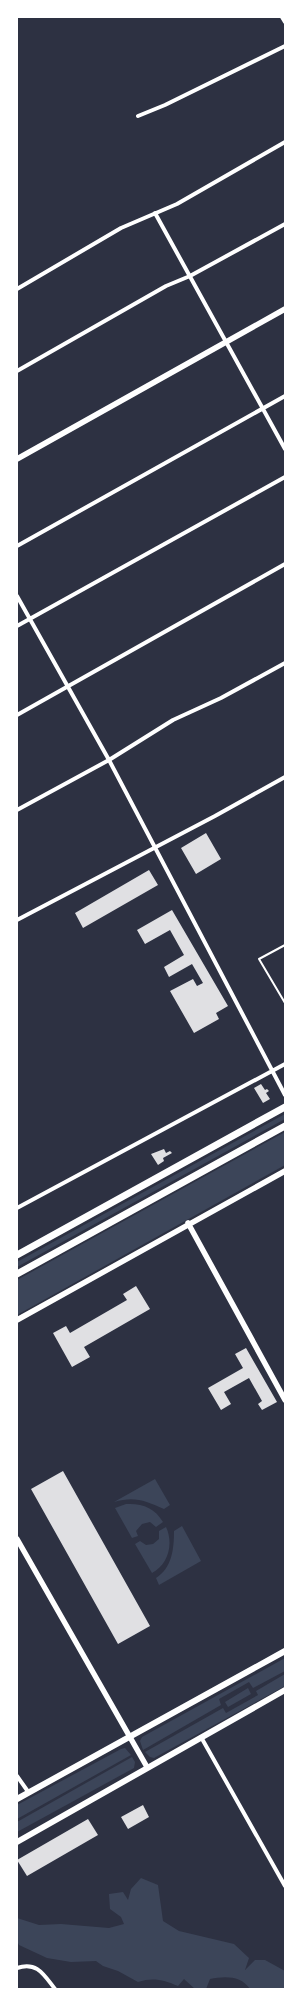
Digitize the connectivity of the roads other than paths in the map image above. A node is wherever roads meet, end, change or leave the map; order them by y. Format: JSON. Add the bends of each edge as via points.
{"nodes":[{"id":1,"x":282,"y":17,"type":"edge"},
{"id":2,"x":285,"y":22,"type":"edge"},
{"id":3,"x":285,"y":46,"type":"edge"},
{"id":4,"x":138,"y":116,"type":"dead end"},
{"id":5,"x":285,"y":142,"type":"edge"},
{"id":6,"x":155,"y":213,"type":"junction"},
{"id":7,"x":285,"y":224,"type":"edge"},
{"id":8,"x":190,"y":276,"type":"junction"},
{"id":9,"x":17,"y":289,"type":"edge"},
{"id":10,"x":285,"y":309,"type":"edge"},
{"id":11,"x":226,"y":342,"type":"junction"},
{"id":12,"x":17,"y":371,"type":"edge"},
{"id":13,"x":285,"y":396,"type":"edge"},
{"id":14,"x":263,"y":408,"type":"junction"},
{"id":15,"x":285,"y":449,"type":"edge"},
{"id":16,"x":17,"y":459,"type":"edge"},
{"id":17,"x":285,"y":477,"type":"edge"},
{"id":18,"x":17,"y":546,"type":"edge"},
{"id":19,"x":285,"y":564,"type":"edge"},
{"id":20,"x":17,"y":596,"type":"edge"},
{"id":21,"x":30,"y":618,"type":"junction"},
{"id":22,"x":17,"y":626,"type":"edge"},
{"id":23,"x":285,"y":663,"type":"edge"},
{"id":24,"x":68,"y":687,"type":"junction"},
{"id":25,"x":17,"y":715,"type":"edge"},
{"id":26,"x":109,"y":760,"type":"junction"},
{"id":27,"x":285,"y":777,"type":"edge"},
{"id":28,"x":17,"y":810,"type":"edge"},
{"id":29,"x":155,"y":848,"type":"junction"},
{"id":30,"x":17,"y":920,"type":"edge"},
{"id":31,"x":285,"y":945,"type":"edge"},
{"id":32,"x":285,"y":1003,"type":"edge"},
{"id":33,"x":285,"y":1064,"type":"edge"},
{"id":34,"x":272,"y":1071,"type":"junction"},
{"id":35,"x":285,"y":1095,"type":"edge"},
{"id":36,"x":285,"y":1107,"type":"edge"},
{"id":37,"x":285,"y":1126,"type":"edge"},
{"id":38,"x":285,"y":1171,"type":"edge"},
{"id":39,"x":17,"y":1208,"type":"edge"},
{"id":40,"x":188,"y":1223,"type":"junction"},
{"id":41,"x":17,"y":1255,"type":"edge"},
{"id":42,"x":17,"y":1274,"type":"edge"},
{"id":43,"x":17,"y":1320,"type":"edge"},
{"id":44,"x":285,"y":1400,"type":"edge"},
{"id":45,"x":17,"y":1539,"type":"edge"},
{"id":46,"x":285,"y":1651,"type":"edge"},
{"id":47,"x":285,"y":1690,"type":"edge"},
{"id":48,"x":128,"y":1736,"type":"junction"},
{"id":49,"x":201,"y":1737,"type":"junction"},
{"id":50,"x":147,"y":1767,"type":"junction"},
{"id":51,"x":17,"y":1776,"type":"edge"},
{"id":52,"x":29,"y":1793,"type":"junction"},
{"id":53,"x":17,"y":1799,"type":"edge"},
{"id":54,"x":17,"y":1842,"type":"edge"},
{"id":55,"x":285,"y":1886,"type":"edge"},
{"id":56,"x":18,"y":1968,"type":"edge"},
{"id":57,"x":55,"y":1989,"type":"edge"}],
"edges":[{"from":1,"to":2,"type":"street"},
{"from":3,"to":4,"type":"street"},
{"from":5,"to":6,"type":"street","via":[[176,204]]},
{"from":6,"to":8,"type":"street"},
{"from":6,"to":9,"type":"street","via":[[121,228]]},
{"from":7,"to":8,"type":"street"},
{"from":8,"to":11,"type":"street"},
{"from":8,"to":12,"type":"street","via":[[166,286]]},
{"from":10,"to":11,"type":"street"},
{"from":11,"to":14,"type":"street"},
{"from":11,"to":16,"type":"street"},
{"from":13,"to":14,"type":"street"},
{"from":14,"to":15,"type":"street"},
{"from":14,"to":18,"type":"street"},
{"from":17,"to":21,"type":"street"},
{"from":19,"to":24,"type":"street"},
{"from":20,"to":21,"type":"street"},
{"from":21,"to":22,"type":"street"},
{"from":21,"to":24,"type":"street"},
{"from":23,"to":26,"type":"street","via":[[221,698],[173,720]]},
{"from":24,"to":25,"type":"street"},
{"from":24,"to":26,"type":"street"},
{"from":26,"to":28,"type":"street"},
{"from":26,"to":29,"type":"street"},
{"from":27,"to":29,"type":"street"},
{"from":29,"to":30,"type":"street"},
{"from":29,"to":34,"type":"street"},
{"from":31,"to":32,"type":"lane","via":[[259,959]]},
{"from":33,"to":34,"type":"street"},
{"from":34,"to":35,"type":"street"},
{"from":34,"to":39,"type":"street"},
{"from":36,"to":41,"type":"highway"},
{"from":37,"to":42,"type":"highway"},
{"from":38,"to":40,"type":"street"},
{"from":40,"to":43,"type":"street"},
{"from":40,"to":44,"type":"street"},
{"from":45,"to":48,"type":"street"},
{"from":46,"to":48,"type":"main road"},
{"from":47,"to":49,"type":"main road"},
{"from":48,"to":50,"type":"street"},
{"from":48,"to":52,"type":"main road"},
{"from":49,"to":50,"type":"main road"},
{"from":49,"to":55,"type":"street"},
{"from":50,"to":54,"type":"main road","via":[[91,1802]]},
{"from":51,"to":52,"type":"street"},
{"from":52,"to":53,"type":"main road"},
{"from":56,"to":57,"type":"street","via":[[30,1965],[38,1968]]}]}
